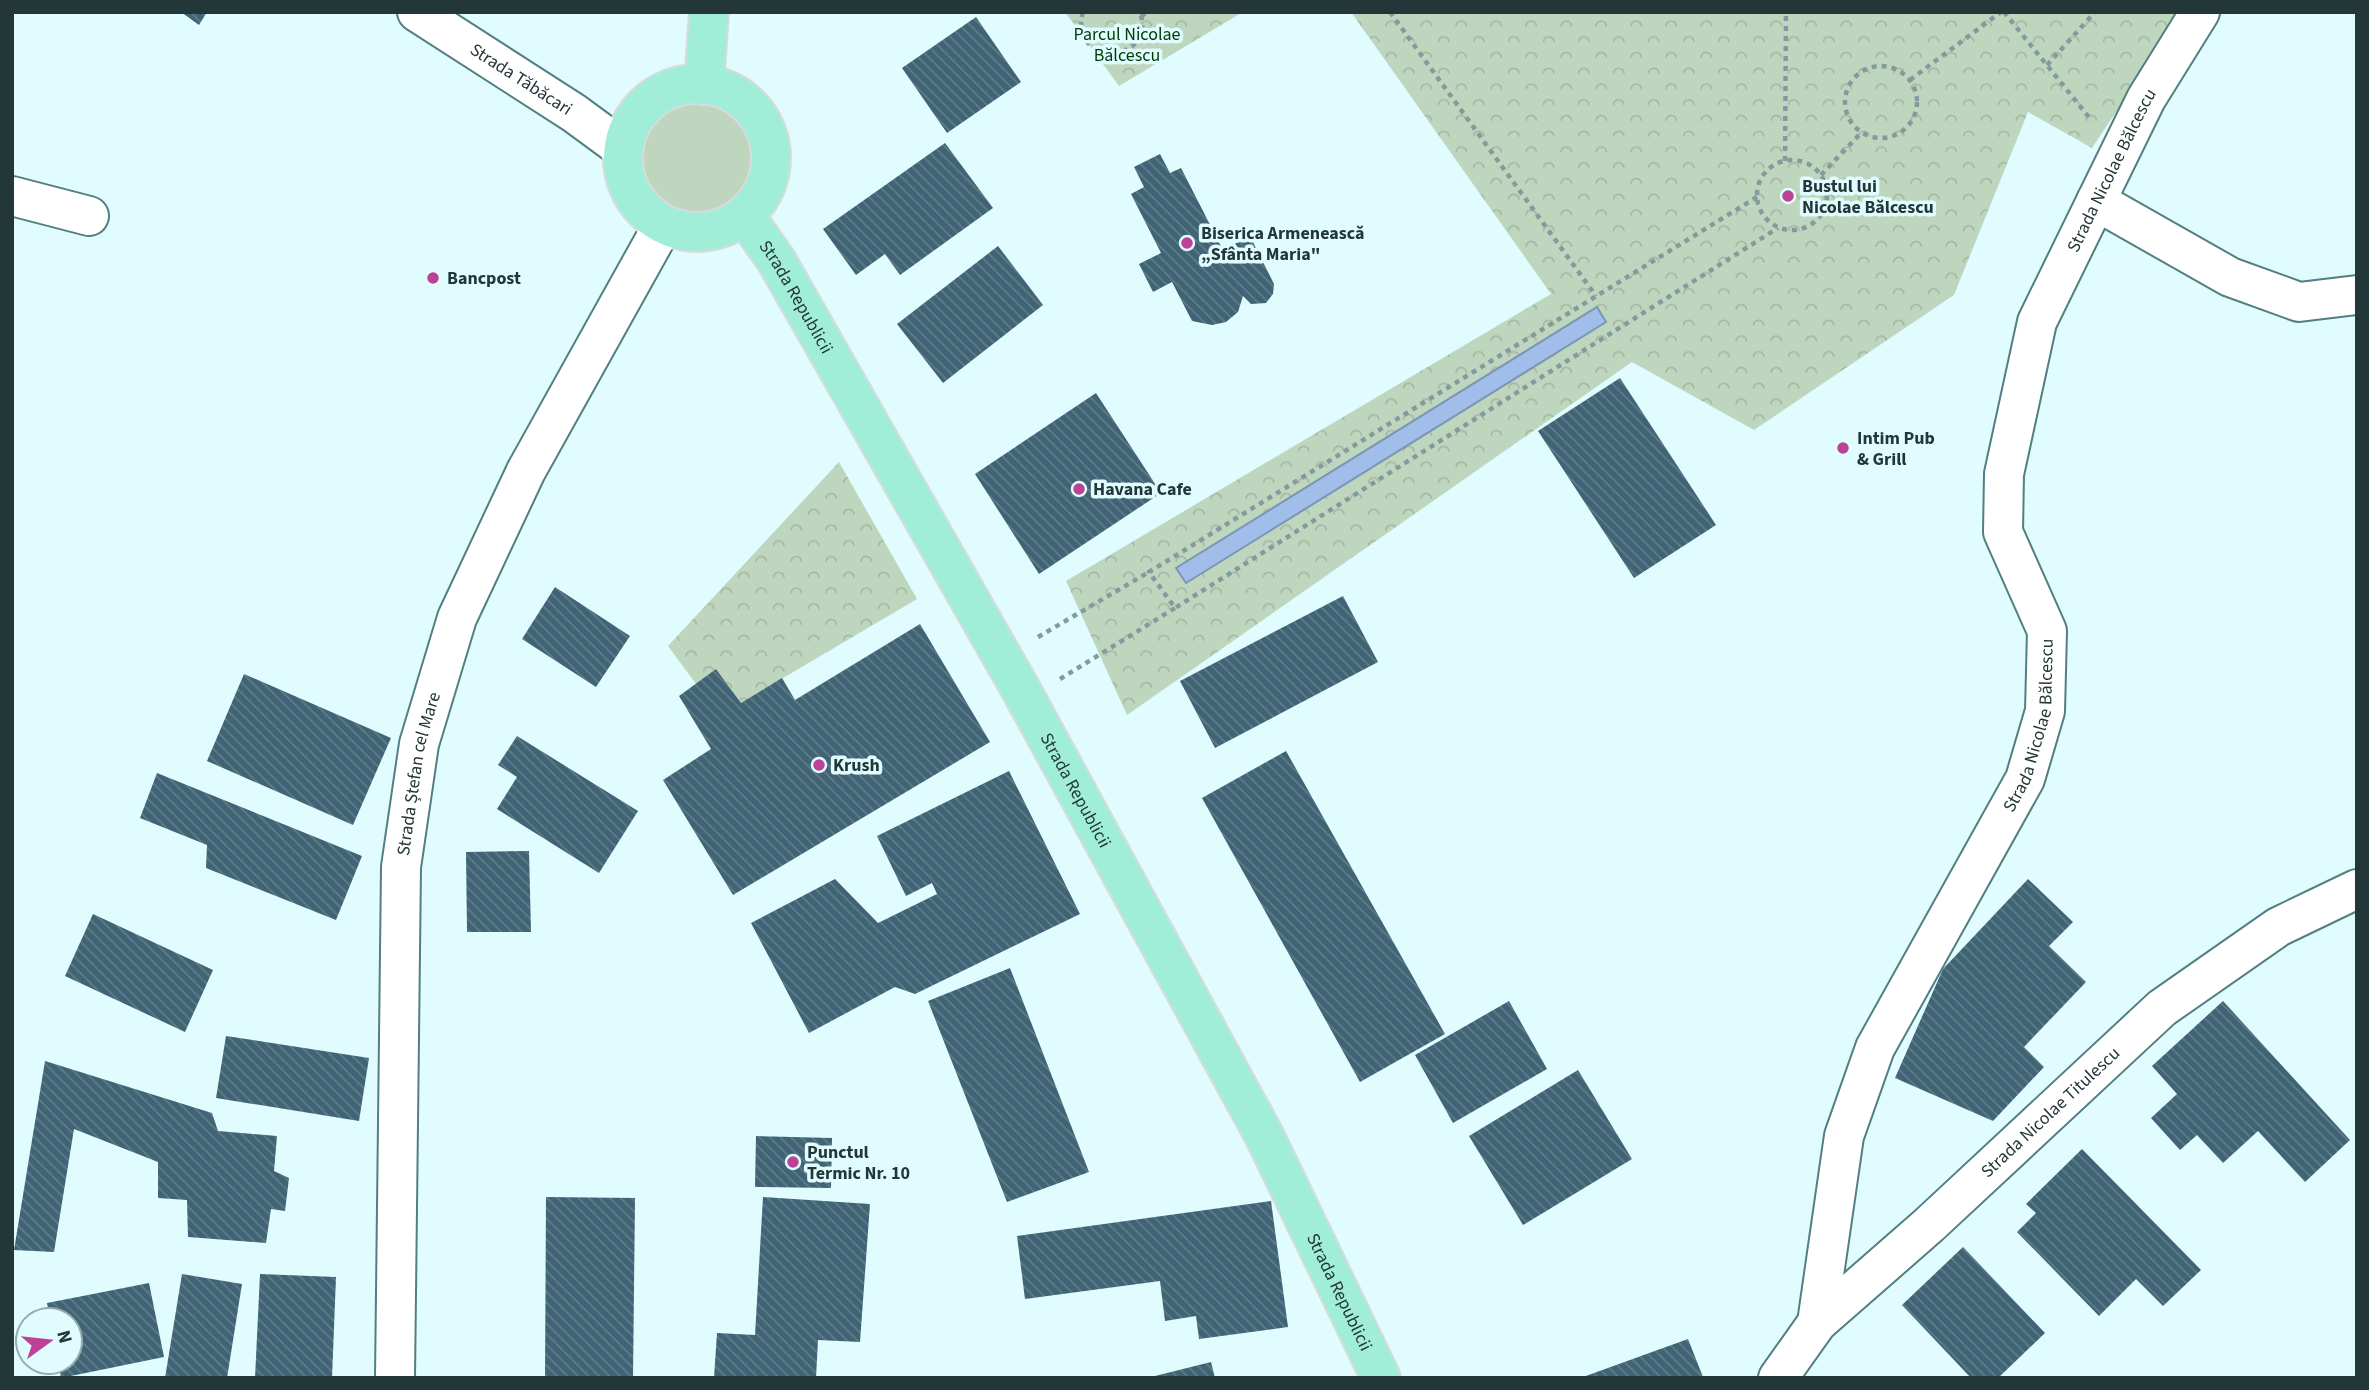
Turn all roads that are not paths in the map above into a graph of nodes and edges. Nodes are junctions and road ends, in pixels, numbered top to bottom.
1 (417, 12) edge
2 (709, 12) edge
3 (2200, 12) edge
4 (704, 85) junction
5 (623, 149) junction
6 (12, 196) edge
7 (2096, 201) junction
8 (89, 216) dead end
9 (745, 216) junction
10 (663, 225) junction
11 (2357, 295) edge
12 (2357, 889) edge
13 (1817, 1323) junction
14 (395, 1378) edge
15 (1381, 1378) edge
16 (1778, 1378) edge

1 - 5 street, Strada Tăbăcari
2 - 4 main road
3 - 7 street, Strada Nicolae Bălcescu
4 - 5 main road
4 - 9 main road
5 - 10 main road
6 - 8 street
7 - 11 street
7 - 13 street, Strada Nicolae Bălcescu
9 - 10 main road
9 - 15 main road, Strada Republicii
10 - 14 street, Strada Ștefan cel Mare
12 - 13 street, Strada Nicolae Titulescu
13 - 16 street, Strada Nicolae Titulescu

